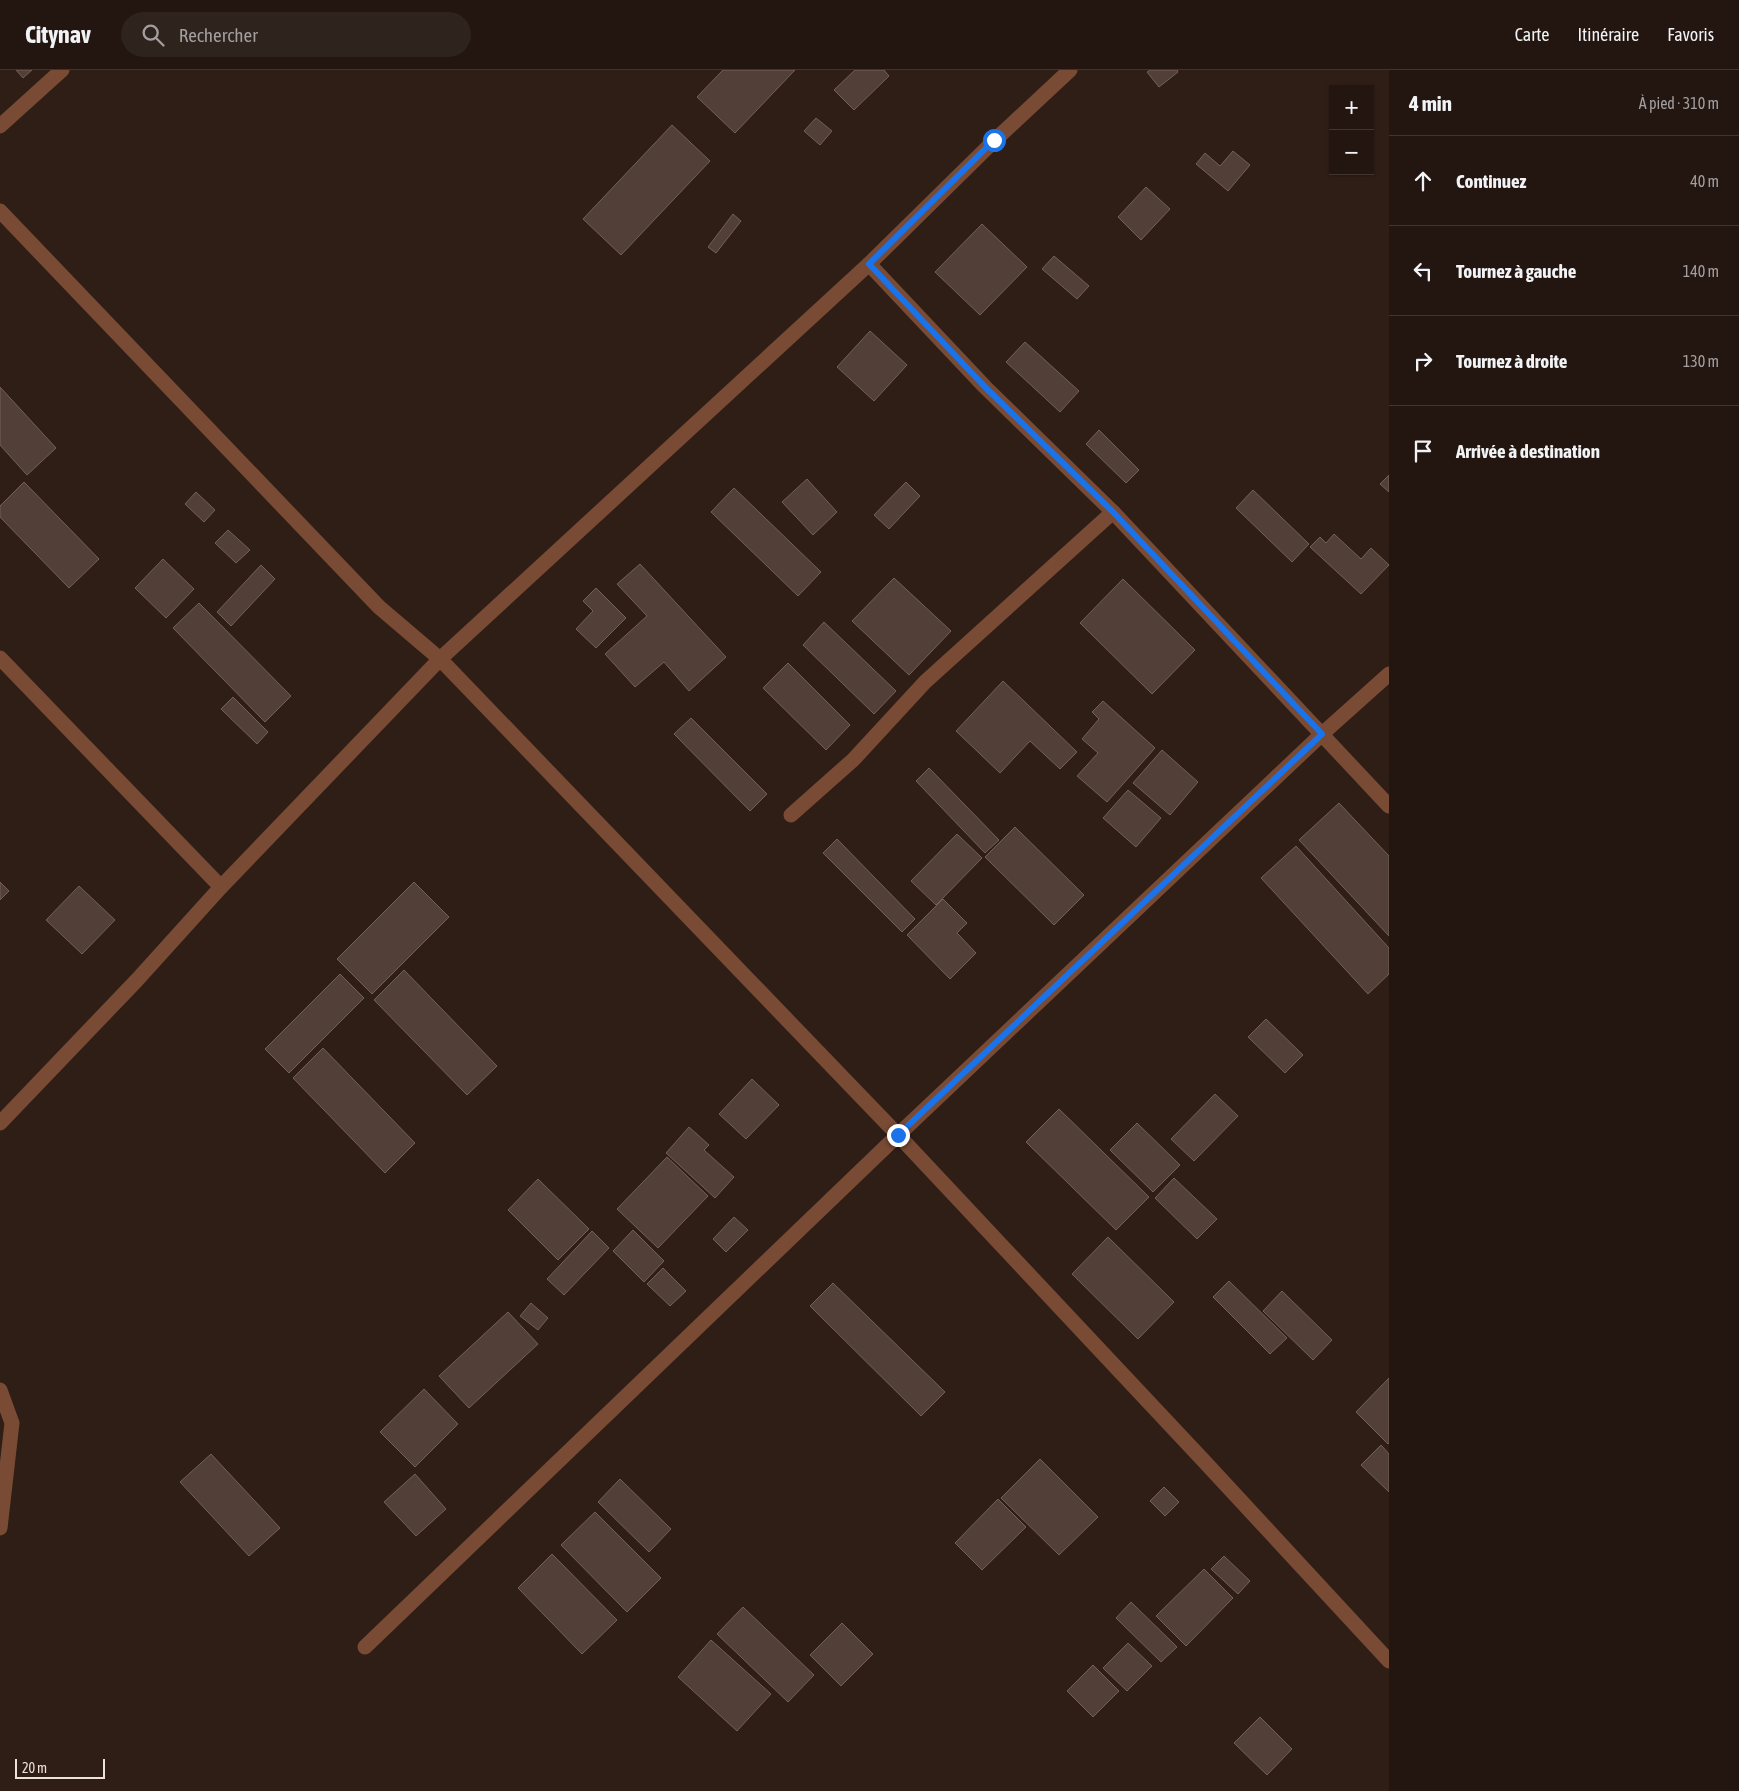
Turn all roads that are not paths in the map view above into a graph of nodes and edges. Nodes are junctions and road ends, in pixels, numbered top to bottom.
1 (62, 70) edge
2 (1070, 70) edge
3 (0, 126) edge
4 (0, 211) edge
5 (869, 264) junction
6 (1113, 512) junction
7 (0, 658) edge
8 (440, 659) junction
9 (1389, 674) edge
10 (1322, 734) junction
11 (1389, 806) edge
12 (791, 815) dead end
13 (221, 887) junction
14 (0, 1123) edge
15 (898, 1135) junction
16 (0, 1390) edge
17 (0, 1528) edge
18 (364, 1647) dead end
19 (1389, 1661) edge

1 - 3 street
2 - 5 street
4 - 8 street
5 - 6 street
5 - 8 street
6 - 10 street
6 - 12 street
7 - 13 street
8 - 13 street
8 - 15 street
9 - 10 street
10 - 11 street
10 - 15 street
13 - 14 street
15 - 18 street
15 - 19 street
16 - 17 street

